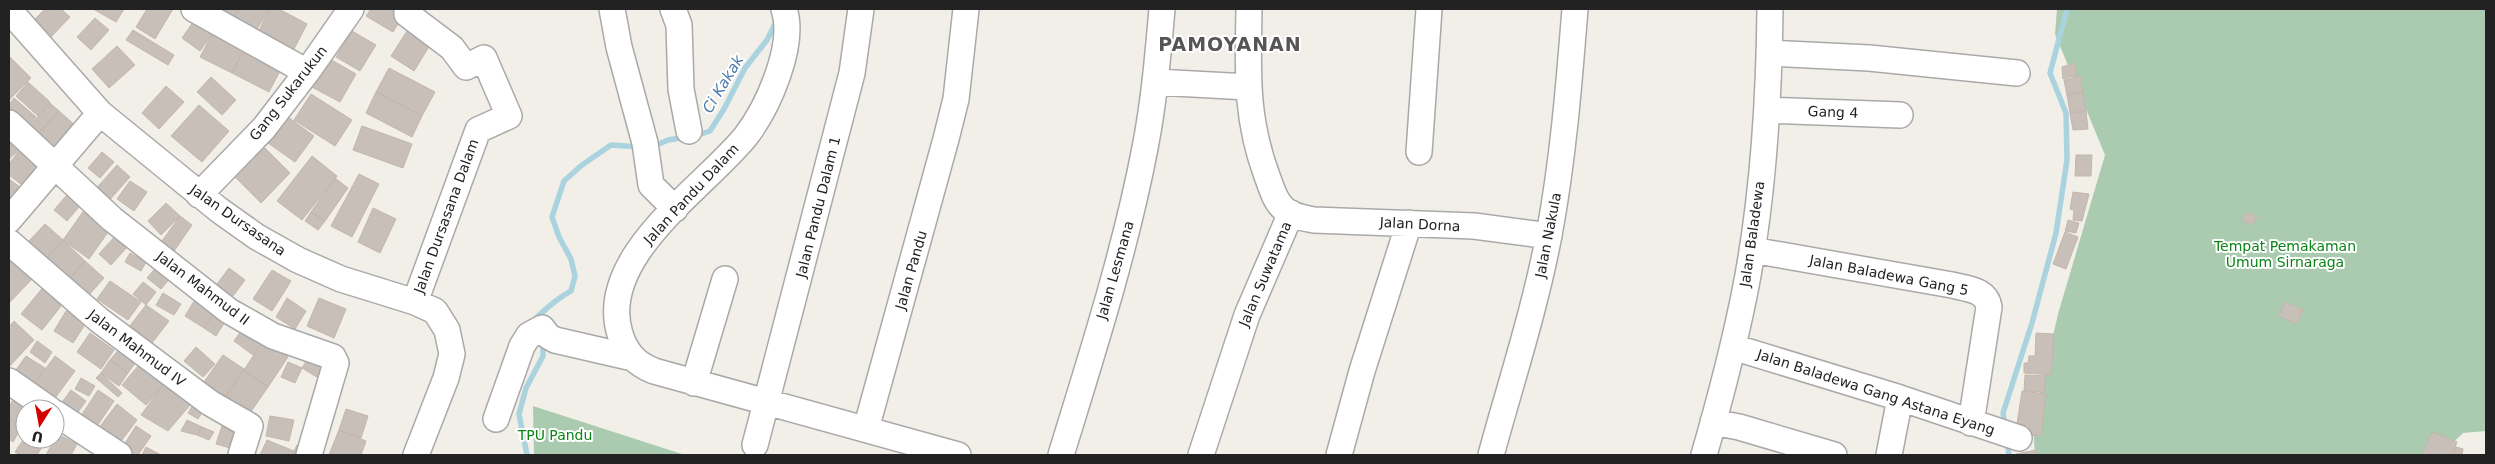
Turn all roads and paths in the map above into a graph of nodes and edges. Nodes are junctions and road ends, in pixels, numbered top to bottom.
1 (194, 9) edge
2 (350, 9) edge
3 (407, 9) edge
4 (612, 9) edge
5 (673, 9) edge
6 (784, 9) edge
7 (861, 9) edge
8 (966, 9) edge
9 (1162, 9) edge
10 (1249, 9) edge
11 (1429, 9) edge
12 (1575, 9) edge
13 (1770, 9) edge
14 (9, 10) edge
15 (1769, 53) junction
16 (307, 72) junction
17 (2017, 73) dead end
18 (1156, 82) junction
19 (1248, 87) junction
20 (1767, 110) junction
21 (100, 113) junction
22 (1900, 115) dead end
23 (9, 123) edge
24 (689, 131) dead end
25 (1419, 152) dead end
26 (55, 168) junction
27 (199, 195) junction
28 (675, 209) junction
29 (1291, 213) junction
30 (9, 220) edge
31 (1409, 222) junction
32 (1549, 236) junction
33 (9, 242) edge
34 (1752, 250) junction
35 (725, 279) dead end
36 (415, 302) junction
37 (1732, 347) junction
38 (633, 358) junction
39 (9, 381) edge
40 (694, 383) junction
41 (1900, 398) junction
42 (35, 399) edge
43 (767, 404) junction
44 (496, 419) dead end
45 (65, 420) edge
46 (1713, 422) junction
47 (1970, 423) junction
48 (866, 429) junction
49 (2010, 435) dead end
50 (755, 445) dead end
51 (1801, 450) edge
52 (119, 455) edge
53 (242, 455) edge
54 (309, 455) edge
55 (416, 455) edge
56 (958, 455) edge
57 (1061, 455) edge
58 (1202, 455) edge
59 (1339, 455) edge
60 (1491, 455) edge
61 (1704, 455) edge
62 (1834, 455) edge
63 (1889, 455) edge

1 - 16 street
2 - 16 street, Gang Sukarukun
3 - 36 street, Jalan Dursasana Dalam
4 - 28 street
5 - 24 street
6 - 28 street, Jalan Pandu Dalam
7 - 43 street, Jalan Pandu Dalam 1
8 - 48 street, Jalan Pandu
9 - 18 street, Jalan Lesmana
10 - 19 street, Jalan Suwatama
11 - 25 street
12 - 32 street, Jalan Nakula
13 - 15 street, Jalan Baladewa
14 - 21 street, Jalan Dursasana
15 - 17 street
15 - 20 street, Jalan Baladewa
16 - 27 street, Gang Sukarukun
18 - 19 street
18 - 57 street, Jalan Lesmana
19 - 29 street, Jalan Suwatama
20 - 22 street, Gang 4
20 - 34 street, Jalan Baladewa
21 - 26 street
21 - 27 street, Jalan Dursasana
23 - 26 street, Jalan Mahmud II
26 - 30 street
26 - 54 street, Jalan Mahmud II
27 - 36 street, Jalan Dursasana
28 - 38 street, Jalan Pandu Dalam
29 - 31 street, Jalan Dorna
29 - 58 street, Jalan Suwatama
31 - 32 street, Jalan Dorna
31 - 59 street
32 - 60 street, Jalan Nakula
33 - 53 street, Jalan Mahmud IV
34 - 37 street, Jalan Baladewa
34 - 47 street, Jalan Baladewa Gang 5
35 - 40 street
36 - 55 street, Jalan Dursasana
37 - 41 street, Jalan Baladewa Gang Astana Eyang
37 - 46 street, Jalan Baladewa
38 - 40 street
38 - 44 street
39 - 42 street
40 - 43 street
41 - 47 street, Jalan Baladewa Gang Astana Eyang
41 - 63 street
43 - 48 street
43 - 50 street, Jalan Pandu Dalam 1
45 - 52 street
46 - 51 street
46 - 61 street, Jalan Baladewa
47 - 49 street, Jalan Baladewa Gang Astana Eyang
48 - 56 street
51 - 62 street

